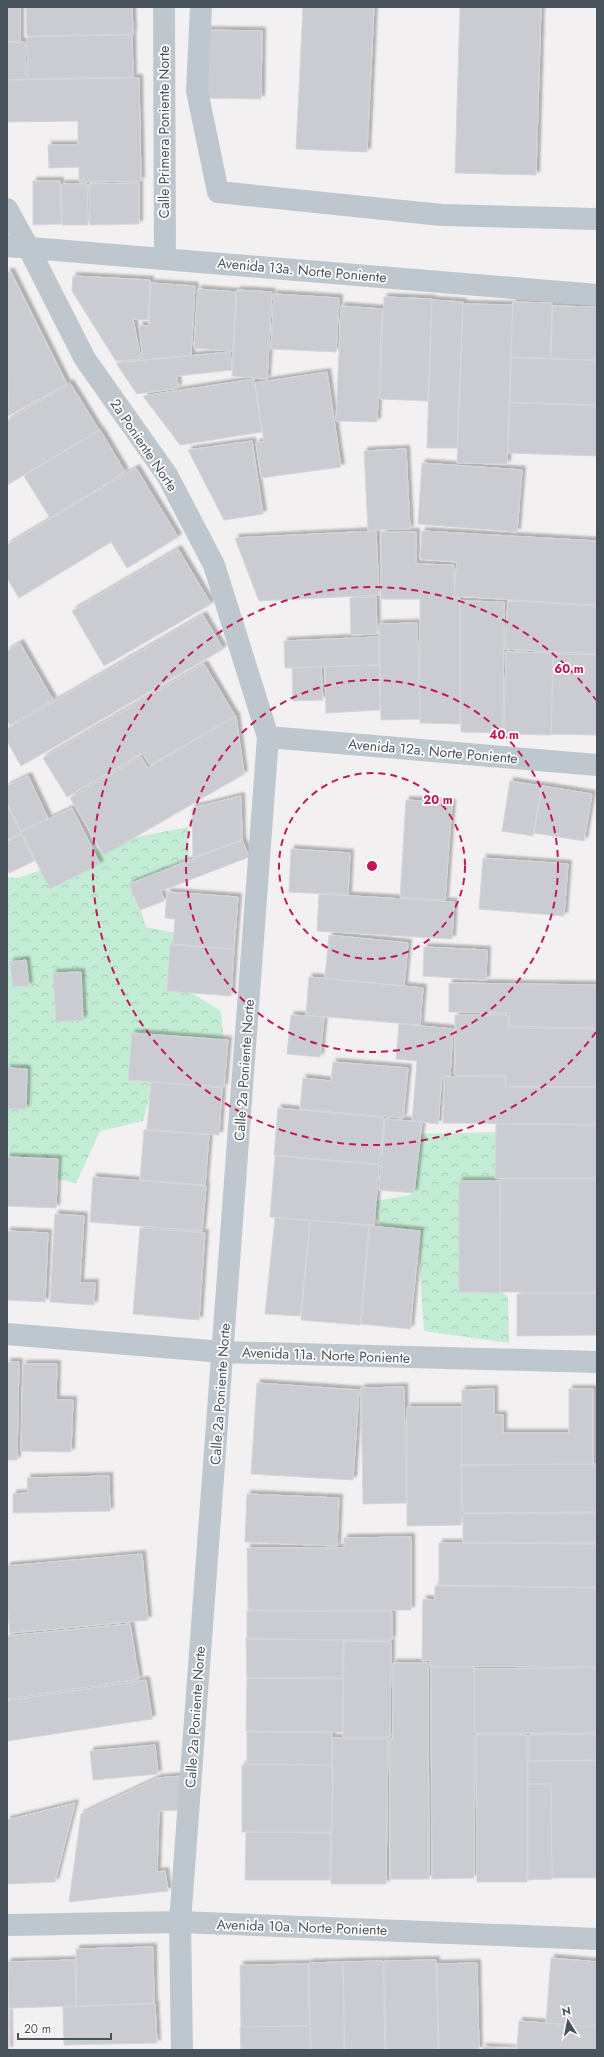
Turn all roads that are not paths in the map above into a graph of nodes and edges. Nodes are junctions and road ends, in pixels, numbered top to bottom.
1 (164, 7) edge
2 (201, 7) edge
3 (7, 210) edge
4 (597, 219) edge
5 (18, 246) edge
6 (165, 258) junction
7 (597, 295) edge
8 (268, 738) junction
9 (597, 765) edge
10 (7, 1334) edge
11 (223, 1352) junction
12 (597, 1362) edge
13 (180, 1922) junction
14 (7, 1925) edge
15 (597, 1939) edge
16 (182, 2050) edge

1 - 6 street, Calle Primera Poniente Norte
2 - 4 street
3 - 5 street, 2a Poniente Norte
5 - 6 street, Avenida 13a. Norte Poniente
5 - 8 street, 2a Poniente Norte
6 - 7 street, Avenida 13a. Norte Poniente
8 - 9 street, Avenida 12a. Norte Poniente
8 - 11 street, Calle 2a Poniente Norte
10 - 11 street, Avenida 11a. Norte Poniente
11 - 12 street, Avenida 11a. Norte Poniente
11 - 13 street, Calle 2a Poniente Norte
13 - 14 street, Avenida 10a. Norte Poniente
13 - 15 street, Avenida 10a. Norte Poniente
13 - 16 street, Calle 2a Poniente Norte

